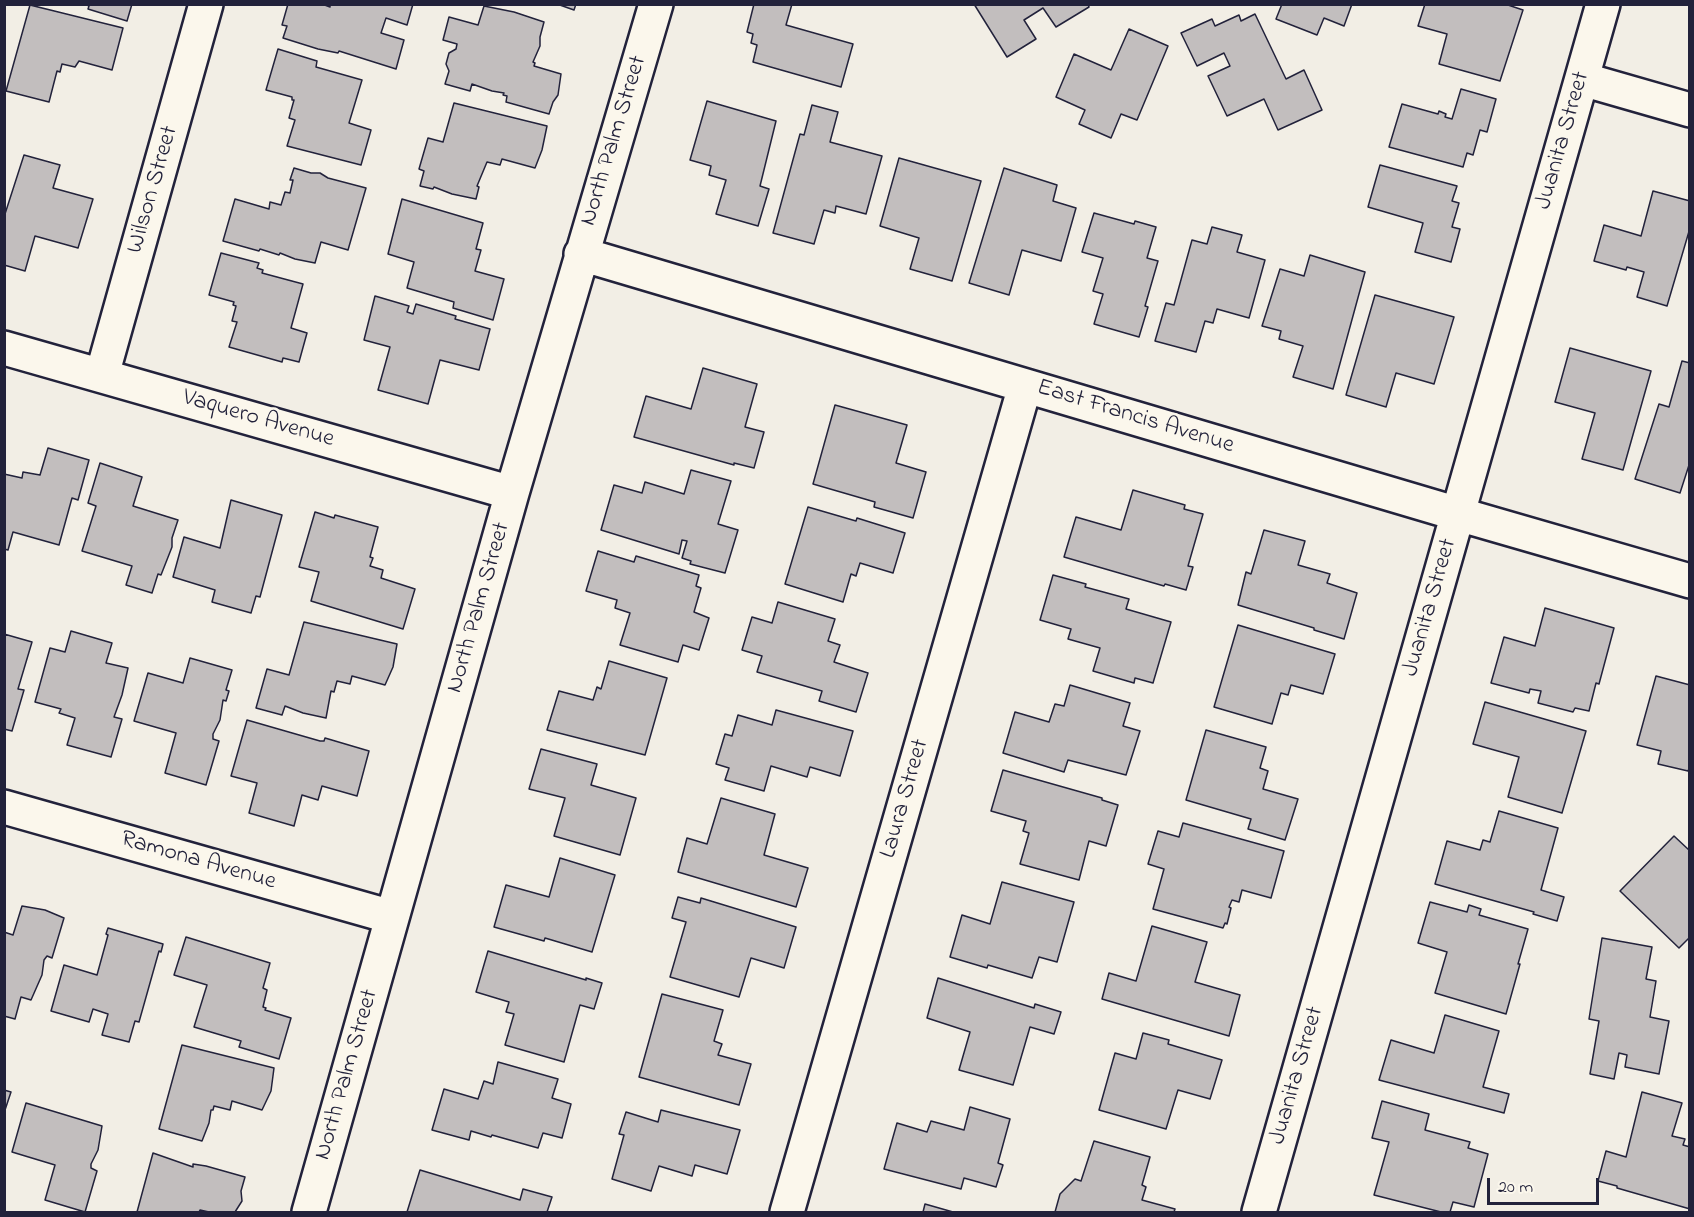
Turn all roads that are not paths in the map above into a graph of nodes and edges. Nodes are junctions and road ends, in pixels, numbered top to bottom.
1 (206, 4) edge
2 (656, 4) edge
3 (1604, 4) edge
4 (1582, 79) junction
5 (1689, 110) edge
6 (581, 254) junction
7 (4, 348) edge
8 (102, 375) junction
9 (1025, 386) junction
10 (512, 493) junction
11 (1458, 514) junction
12 (1689, 581) edge
13 (4, 807) edge
14 (392, 918) junction
15 (309, 1212) edge
16 (787, 1212) edge
17 (1258, 1212) edge

1 - 8 street, Wilson Street
2 - 6 street, North Palm Street
3 - 4 street, Juanita Street
4 - 5 street
4 - 11 street, Juanita Street
6 - 9 street, East Francis Avenue
6 - 10 street, North Palm Street
7 - 8 street, Vaquero Avenue
8 - 10 street, Vaquero Avenue
9 - 11 street, East Francis Avenue
9 - 16 street, Laura Street
10 - 14 street, North Palm Street
11 - 12 street, East Francis Avenue
11 - 17 street, Juanita Street
13 - 14 street, Ramona Avenue
14 - 15 street, North Palm Street

